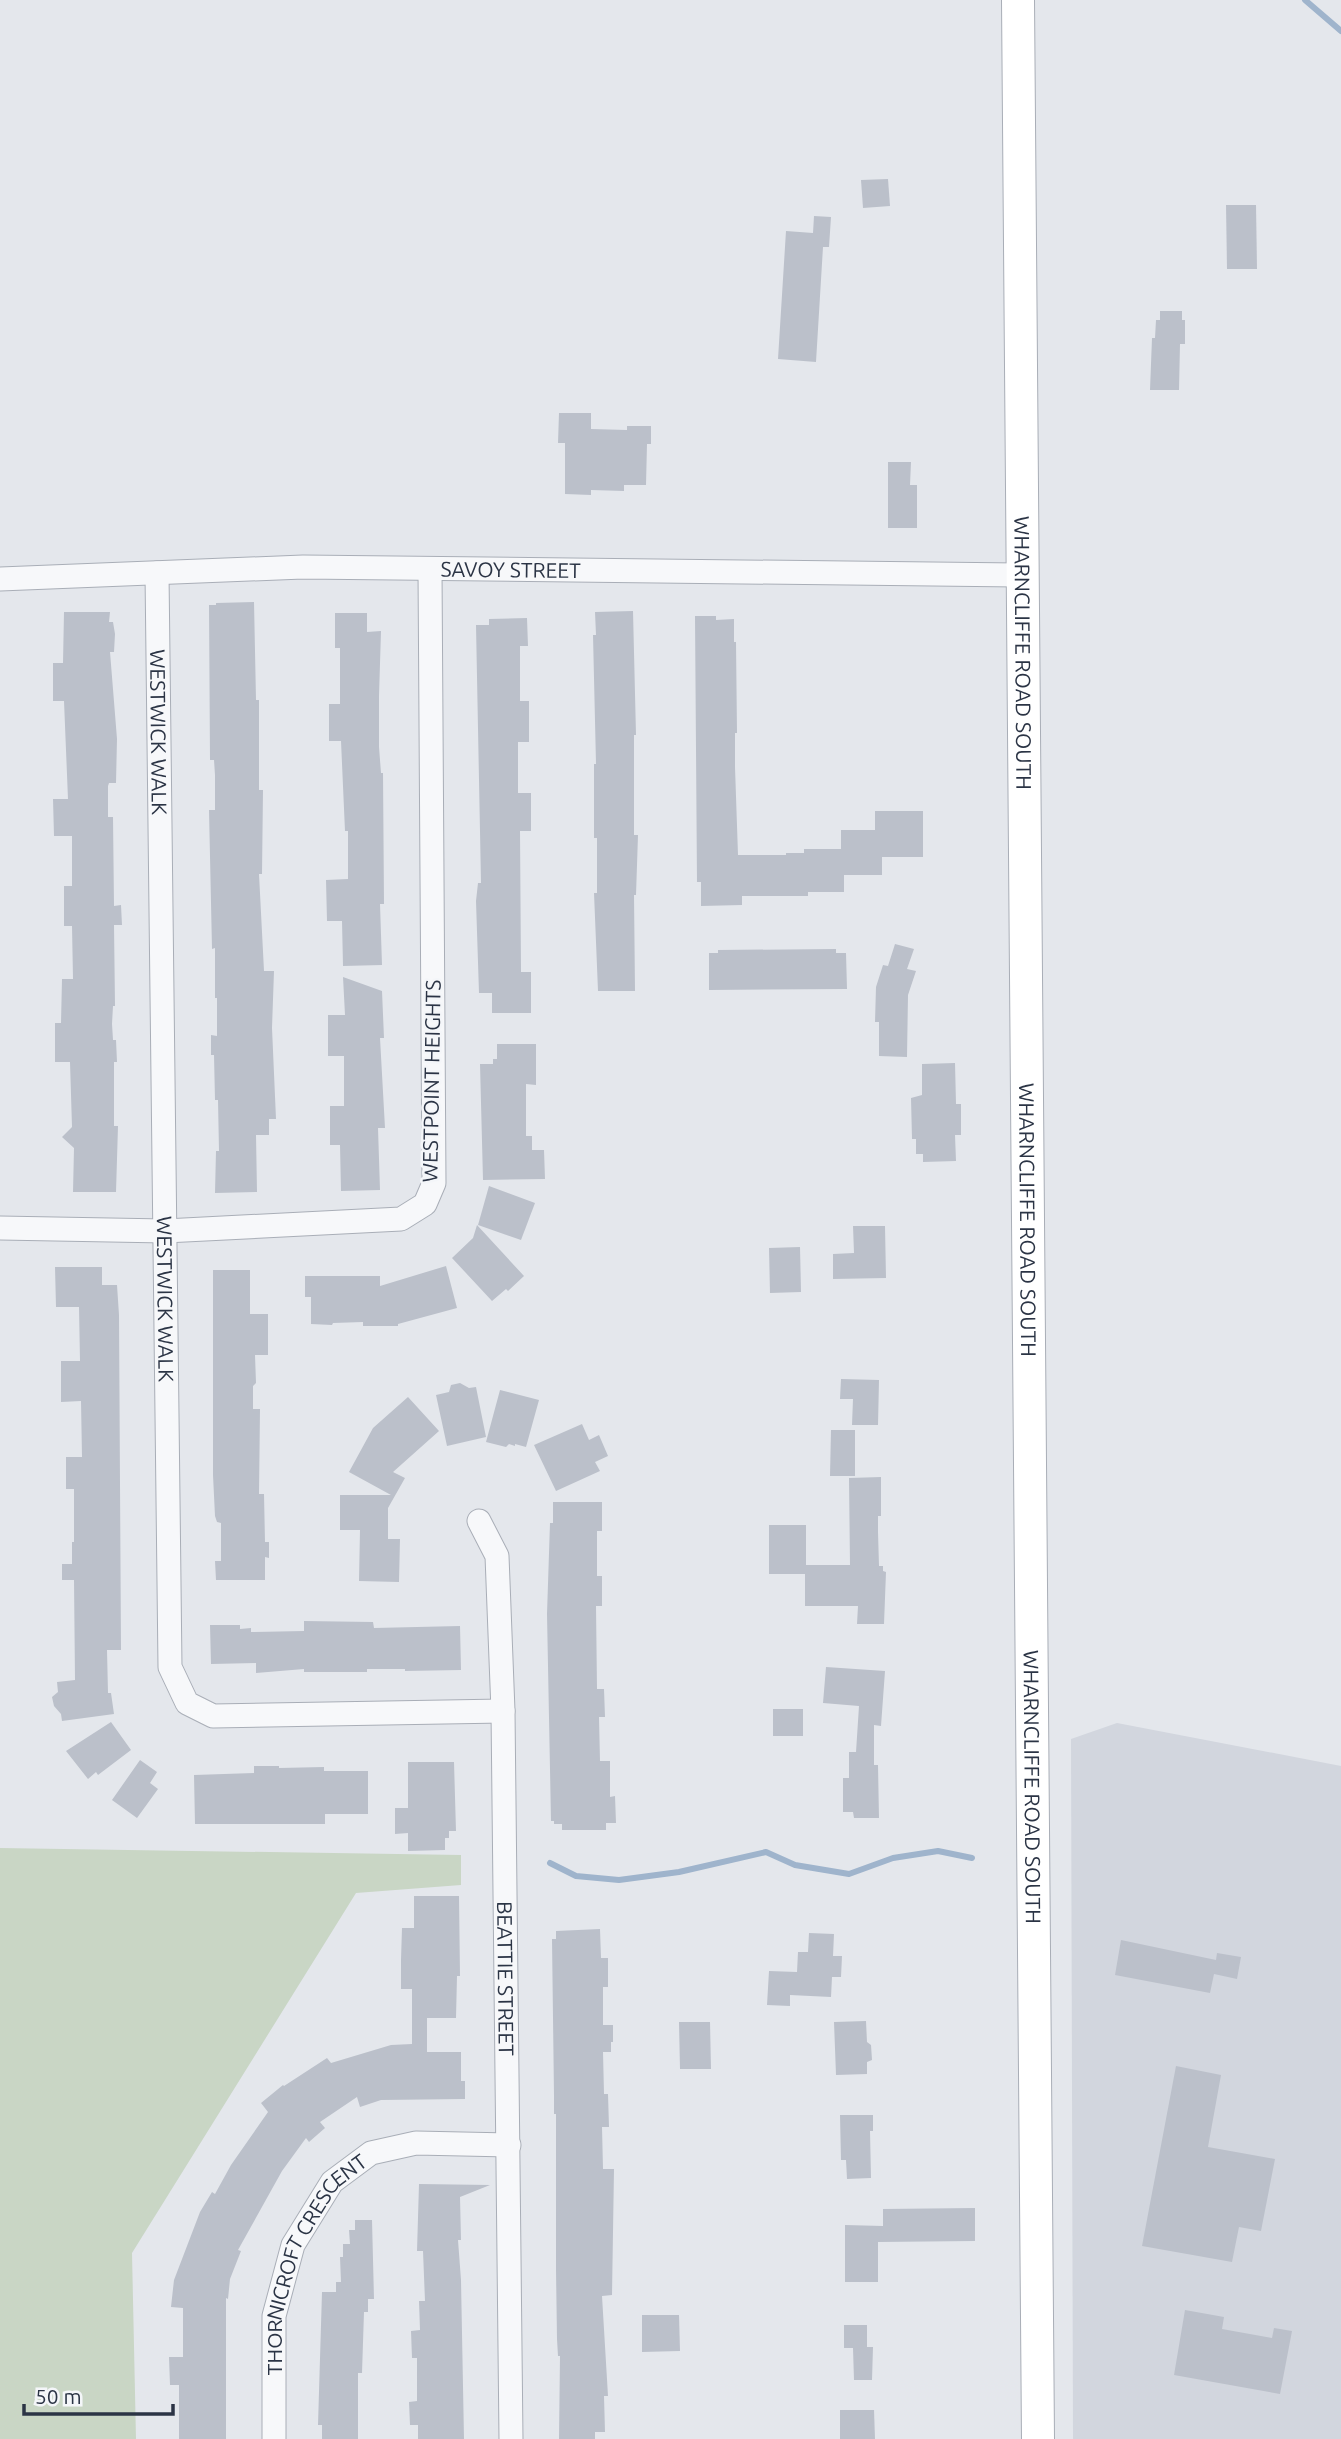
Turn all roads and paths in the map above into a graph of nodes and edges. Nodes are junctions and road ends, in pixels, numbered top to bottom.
1 (1018, 0) edge
2 (430, 570) junction
3 (157, 573) junction
4 (1021, 575) junction
5 (0, 579) edge
6 (0, 1228) edge
7 (165, 1231) junction
8 (479, 1521) dead end
9 (503, 1711) junction
10 (509, 2145) junction
11 (274, 2439) edge
12 (511, 2439) edge
13 (1038, 2439) edge

1 - 4 main road, WHARNCLIFFE ROAD SOUTH
2 - 3 street, SAVOY STREET
2 - 4 street, SAVOY STREET
2 - 7 street, WESTPOINT HEIGHTS
3 - 5 street, SAVOY STREET
3 - 7 street, WESTWICK WALK
4 - 13 main road, WHARNCLIFFE ROAD SOUTH
6 - 7 street, WESTPOINT HEIGHTS
7 - 9 street, WESTWICK WALK
8 - 9 street, BEATTIE STREET
9 - 10 street, BEATTIE STREET
10 - 11 street, THORNICROFT CRESCENT
10 - 12 street, BEATTIE STREET

